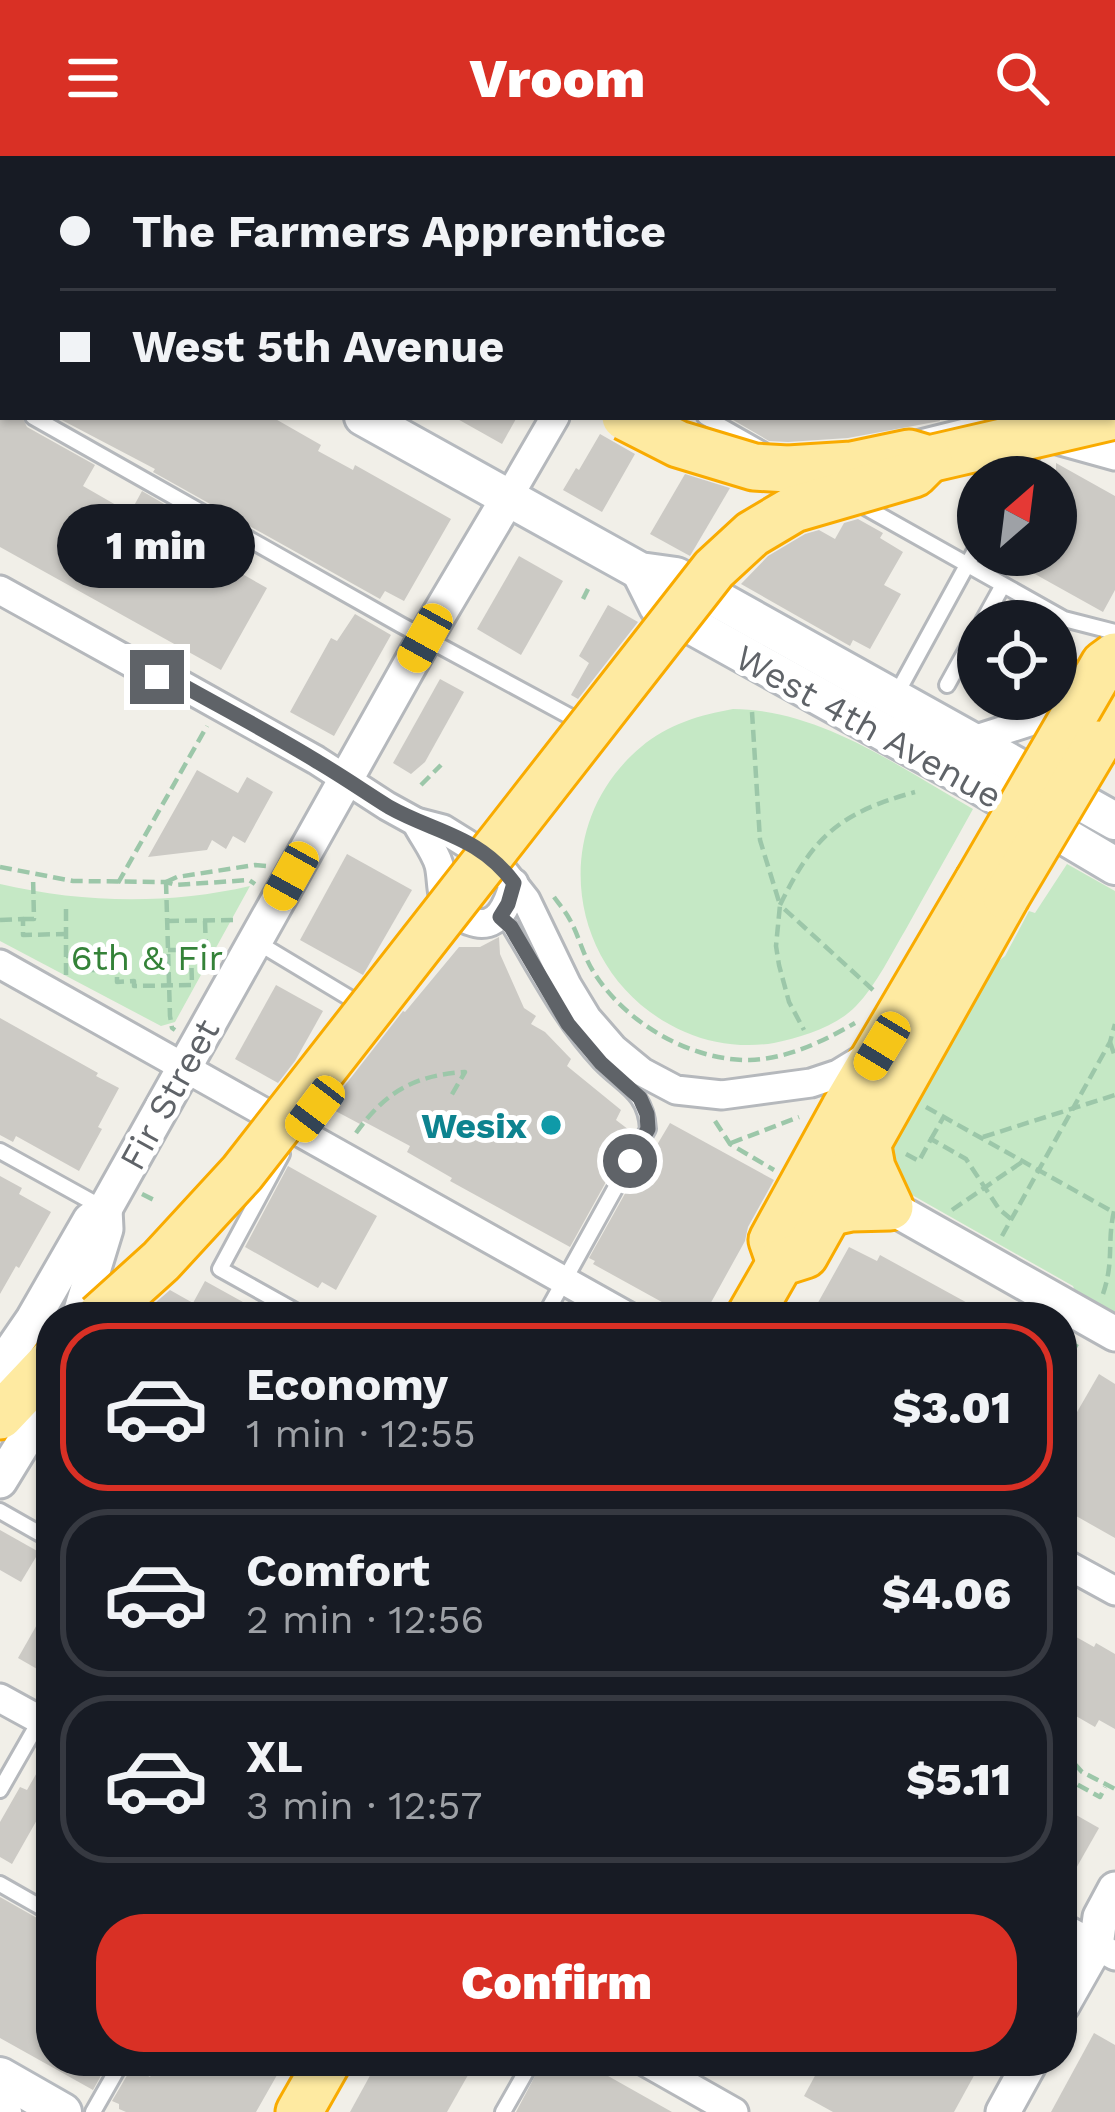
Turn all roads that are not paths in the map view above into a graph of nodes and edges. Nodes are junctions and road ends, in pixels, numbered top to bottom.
1 (37, 420) edge
2 (368, 420) edge
3 (553, 420) edge
4 (631, 420) edge
5 (710, 420) edge
6 (993, 420) edge
7 (1011, 420) edge
8 (1100, 420) edge
9 (1043, 436) junction
10 (883, 442) dead end
11 (790, 450) dead end
12 (767, 452) junction
13 (1031, 456) edge
14 (1115, 456) edge
15 (929, 459) junction
16 (508, 498) junction
17 (957, 558) edge
18 (640, 571) junction
19 (960, 576) edge
20 (989, 576) edge
21 (1003, 584) junction
22 (0, 590) edge
23 (994, 600) edge
24 (1027, 600) edge
25 (1077, 623) edge
26 (1115, 632) edge
27 (425, 638) junction
28 (1115, 656) edge
29 (957, 668) edge
30 (1115, 670) edge
31 (947, 686) dead end
32 (893, 699) junction
33 (1115, 712) edge
34 (603, 736) dead end
35 (970, 741) junction
36 (345, 780) junction
37 (1115, 820) edge
38 (416, 822) junction
39 (1115, 863) edge
40 (514, 883) junction
41 (992, 889) junction
42 (500, 917) junction
43 (246, 930) junction
44 (0, 964) edge
45 (869, 1034) junction
46 (185, 1067) junction
47 (293, 1123) junction
48 (885, 1147) junction
49 (0, 1150) edge
50 (890, 1207) junction
51 (105, 1209) junction
52 (827, 1214) junction
53 (780, 1263) junction
54 (564, 1281) junction
55 (44, 1302) edge
56 (84, 1302) edge
57 (116, 1302) edge
58 (279, 1302) edge
59 (552, 1302) edge
60 (602, 1302) edge
61 (758, 1302) edge
62 (1059, 1302) edge
63 (36, 1315) edge
64 (17, 1351) edge
65 (0, 1416) edge
66 (36, 1416) edge
67 (0, 1481) edge
68 (0, 1511) edge
69 (36, 1531) edge
70 (1077, 1570) edge
71 (1115, 1591) edge
72 (0, 1698) edge
73 (36, 1718) edge
74 (36, 1736) edge
75 (0, 1790) edge
76 (0, 1884) edge
77 (1115, 1889) edge
78 (36, 1904) edge
79 (1077, 1933) edge
80 (1109, 1945) edge
81 (1077, 1987) edge
82 (0, 2076) edge
83 (113, 2076) edge
84 (319, 2076) edge
85 (523, 2076) edge
86 (670, 2076) edge
87 (1023, 2076) edge
88 (63, 2112) edge
89 (93, 2112) edge
90 (299, 2112) edge
91 (503, 2112) edge
92 (734, 2112) edge
93 (1003, 2112) edge

1 - 27 lane
2 - 16 main road, West 4th Avenue
3 - 16 street, Fir Street
4 - 15 highway, bridge
5 - 12 lane
6 - 10 lane
7 - 9 street
8 - 15 highway, bridge
9 - 13 lane
9 - 14 street
11 - 12 lane
12 - 17 lane
15 - 57 highway, bridge
16 - 18 main road, West 4th Avenue
16 - 27 street, Fir Street
18 - 32 main road, West 4th Avenue
18 - 39 main road, West 4th Avenue
19 - 32 lane
20 - 21 lane
21 - 23 lane
21 - 24 lane
22 - 36 street
25 - 26 lane
27 - 34 lane
27 - 36 street, Fir Street
28 - 41 highway, bridge
29 - 31 lane
30 - 35 street
32 - 35 main road, West 4th Avenue
33 - 41 highway, bridge
35 - 37 main road, West 4th Avenue
36 - 38 street
36 - 43 street, Fir Street
38 - 40 street
38 - 42 street
40 - 42 street
40 - 45 street
41 - 45 highway
41 - 48 highway
42 - 54 lane
43 - 46 street, Fir Street
43 - 47 lane
44 - 46 street
45 - 53 highway
46 - 47 street
46 - 51 street, Fir Street
47 - 54 street
47 - 58 lane
48 - 50 highway
48 - 52 highway
49 - 51 lane
50 - 52 highway
50 - 62 street
51 - 55 street, Fir Street
51 - 56 street, Fir Street
52 - 53 highway
53 - 61 highway
54 - 59 lane
54 - 60 street
63 - 64 street, Fir Street
64 - 65 highway
66 - 67 street
68 - 69 lane
70 - 71 street
72 - 73 street
74 - 75 lane
76 - 78 lane
77 - 80 street
79 - 80 street
80 - 81 street
82 - 88 main road
83 - 89 lane
84 - 90 highway
85 - 91 lane
86 - 92 street
87 - 93 street

